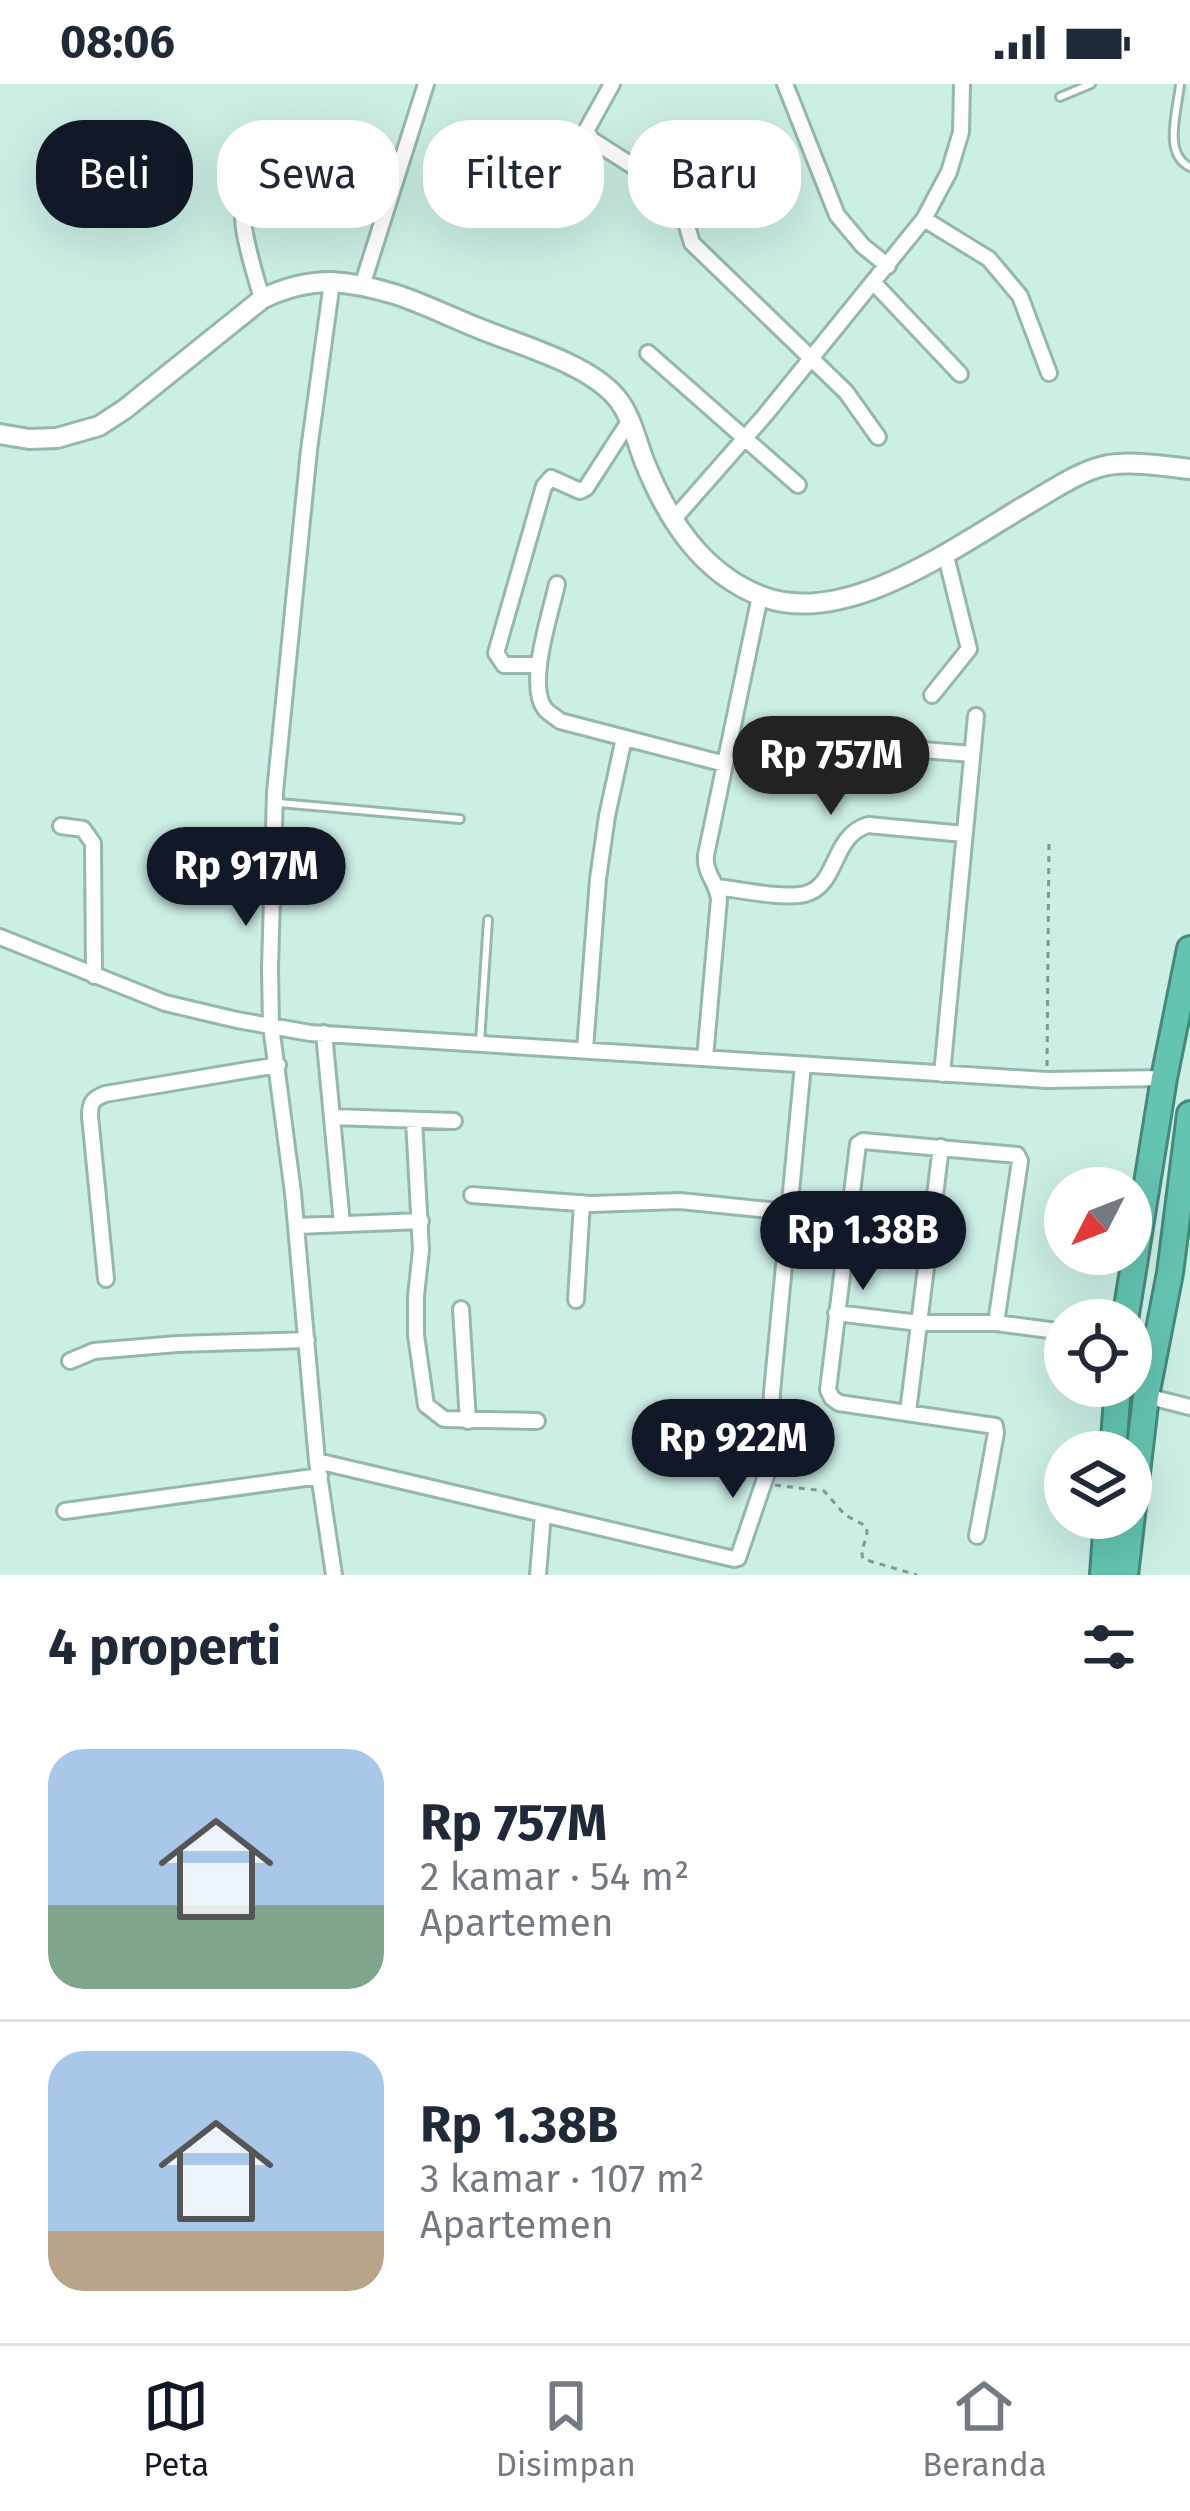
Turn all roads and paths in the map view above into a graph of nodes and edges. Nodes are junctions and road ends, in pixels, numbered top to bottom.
1 (426, 84) edge
2 (612, 84) edge
3 (785, 84) edge
4 (962, 84) edge
5 (1091, 84) edge
6 (1180, 84) edge
7 (1060, 97) dead end
8 (1190, 167) edge
9 (399, 169) edge
10 (924, 219) junction
11 (245, 228) edge
12 (380, 228) edge
13 (888, 266) junction
14 (332, 282) junction
15 (874, 284) junction
16 (362, 286) junction
17 (262, 299) junction
18 (648, 353) dead end
19 (812, 359) junction
20 (1049, 373) dead end
21 (960, 374) dead end
22 (630, 420) junction
23 (0, 434) edge
24 (878, 437) dead end
25 (744, 439) junction
26 (1190, 469) edge
27 (798, 485) dead end
28 (673, 520) junction
29 (945, 553) junction
30 (557, 584) dead end
31 (760, 596) junction
32 (539, 665) junction
33 (932, 694) dead end
34 (976, 716) dead end
35 (623, 738) junction
36 (849, 745) dead end
37 (972, 754) junction
38 (725, 764) junction
39 (275, 802) junction
40 (460, 819) dead end
41 (61, 826) dead end
42 (964, 834) junction
43 (1049, 842) dead end
44 (718, 887) junction
45 (488, 920) dead end
46 (0, 937) edge
47 (1190, 949) edge
48 (94, 976) junction
49 (1184, 1017) edge
50 (272, 1026) junction
51 (324, 1034) junction
52 (480, 1042) junction
53 (585, 1048) junction
54 (705, 1058) junction
55 (278, 1065) junction
56 (803, 1065) junction
57 (942, 1074) junction
58 (1164, 1078) junction
59 (1047, 1080) junction
60 (1190, 1114) edge
61 (332, 1117) junction
62 (414, 1120) junction
63 (454, 1121) dead end
64 (940, 1147) junction
65 (472, 1195) dead end
66 (582, 1203) junction
67 (789, 1212) junction
68 (421, 1221) junction
69 (342, 1224) junction
70 (296, 1226) junction
71 (1180, 1275) edge
72 (106, 1279) dead end
73 (1128, 1299) edge
74 (576, 1300) dead end
75 (461, 1309) dead end
76 (836, 1312) junction
77 (919, 1323) junction
78 (996, 1323) junction
79 (1044, 1329) edge
80 (307, 1340) junction
81 (70, 1361) dead end
82 (1152, 1375) edge
83 (1152, 1398) edge
84 (1145, 1407) edge
85 (1190, 1407) edge
86 (908, 1412) junction
87 (468, 1420) junction
88 (537, 1421) dead end
89 (318, 1468) junction
90 (766, 1484) junction
91 (65, 1511) dead end
92 (543, 1514) junction
93 (977, 1536) dead end
94 (1106, 1539) edge
95 (713, 1554) junction
96 (334, 1575) edge
97 (538, 1575) edge
98 (713, 1575) edge
99 (917, 1575) edge
100 (1103, 1575) edge
101 (1125, 1575) edge

1 - 9 street
2 - 19 street
3 - 13 street
4 - 10 street
5 - 7 lane
6 - 8 lane
10 - 13 street
10 - 20 street
11 - 17 street
12 - 16 street
13 - 15 street
14 - 16 street
14 - 17 street
14 - 39 street
15 - 19 street
15 - 21 street
16 - 22 street
17 - 23 street
18 - 25 street
19 - 24 street
19 - 25 street
22 - 28 street
22 - 32 street
25 - 27 street
25 - 28 street
26 - 29 street
28 - 31 street
29 - 31 street
29 - 33 street
30 - 32 street
31 - 38 street
32 - 35 street
34 - 37 street
35 - 38 street
35 - 53 street
36 - 37 street
37 - 42 street
38 - 44 street
39 - 40 lane
39 - 50 street
41 - 48 street
42 - 44 street
42 - 57 street
43 - 59 path
44 - 54 street
45 - 52 lane
46 - 48 street
47 - 49 highway
48 - 50 street
49 - 58 highway
50 - 51 street
50 - 55 street
51 - 52 street
51 - 61 street
52 - 53 street
53 - 54 street
54 - 56 street
55 - 70 street
55 - 72 street
56 - 57 street
56 - 67 street
57 - 59 street
58 - 59 street
58 - 73 highway
60 - 71 highway
61 - 62 street
61 - 69 street
62 - 63 street
62 - 68 street
64 - 76 street
64 - 77 street
64 - 78 street
65 - 66 street
66 - 67 street
66 - 74 street
67 - 90 street
68 - 69 street
68 - 87 street
69 - 70 street
70 - 80 street
71 - 82 highway
75 - 87 street
76 - 77 street
76 - 86 street
77 - 78 street
77 - 86 street
78 - 79 street
80 - 81 street
80 - 89 street
83 - 85 street
84 - 101 highway
86 - 93 street
87 - 88 street
89 - 91 street
89 - 92 street
89 - 96 street
90 - 95 street
90 - 99 path
92 - 95 street
92 - 97 street
94 - 100 highway
95 - 98 street

